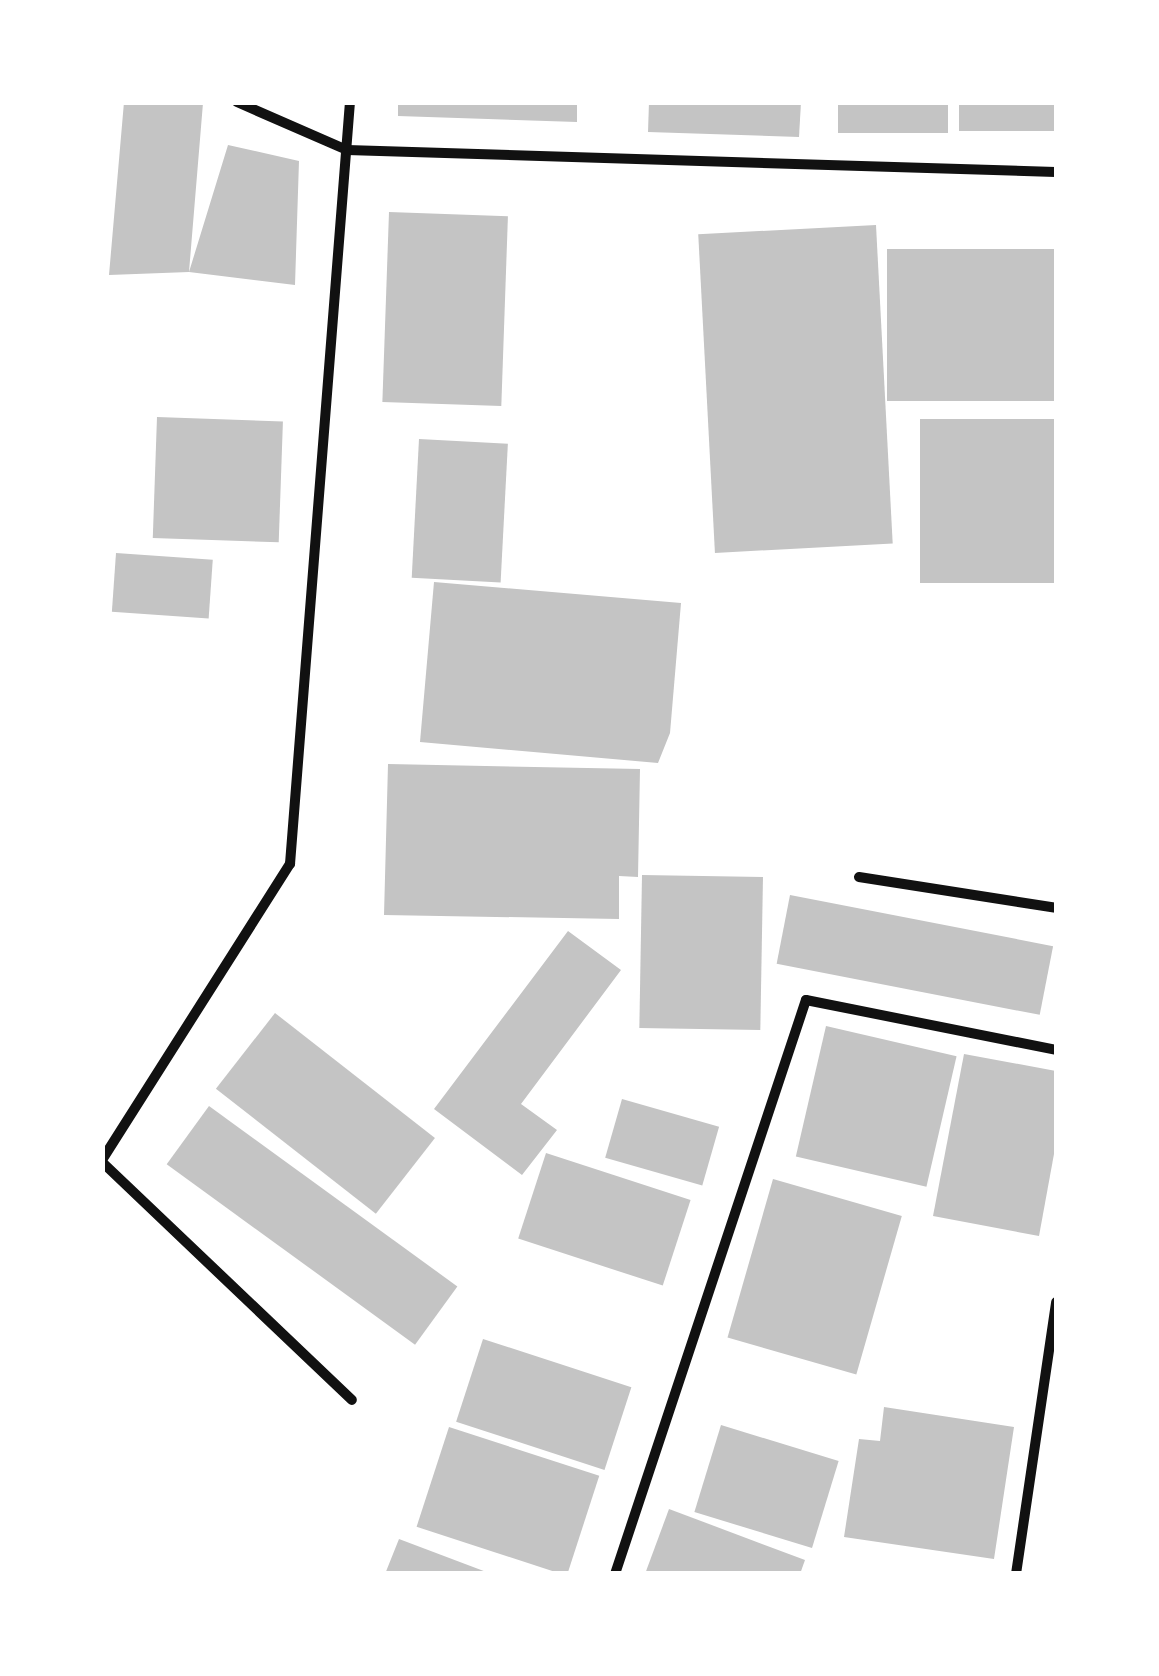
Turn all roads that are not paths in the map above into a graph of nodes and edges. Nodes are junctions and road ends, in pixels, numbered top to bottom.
1 (237, 102) edge
2 (350, 102) edge
3 (348, 150) junction
4 (1056, 172) edge
5 (860, 878) dead end
6 (1056, 908) edge
7 (1056, 1050) edge
8 (102, 1161) edge
9 (1056, 1302) edge
10 (352, 1400) dead end
11 (615, 1574) edge
12 (1016, 1574) edge

1 - 3 street
2 - 3 street
3 - 4 street
3 - 8 street
5 - 6 street
7 - 11 street
8 - 10 street
9 - 12 street

